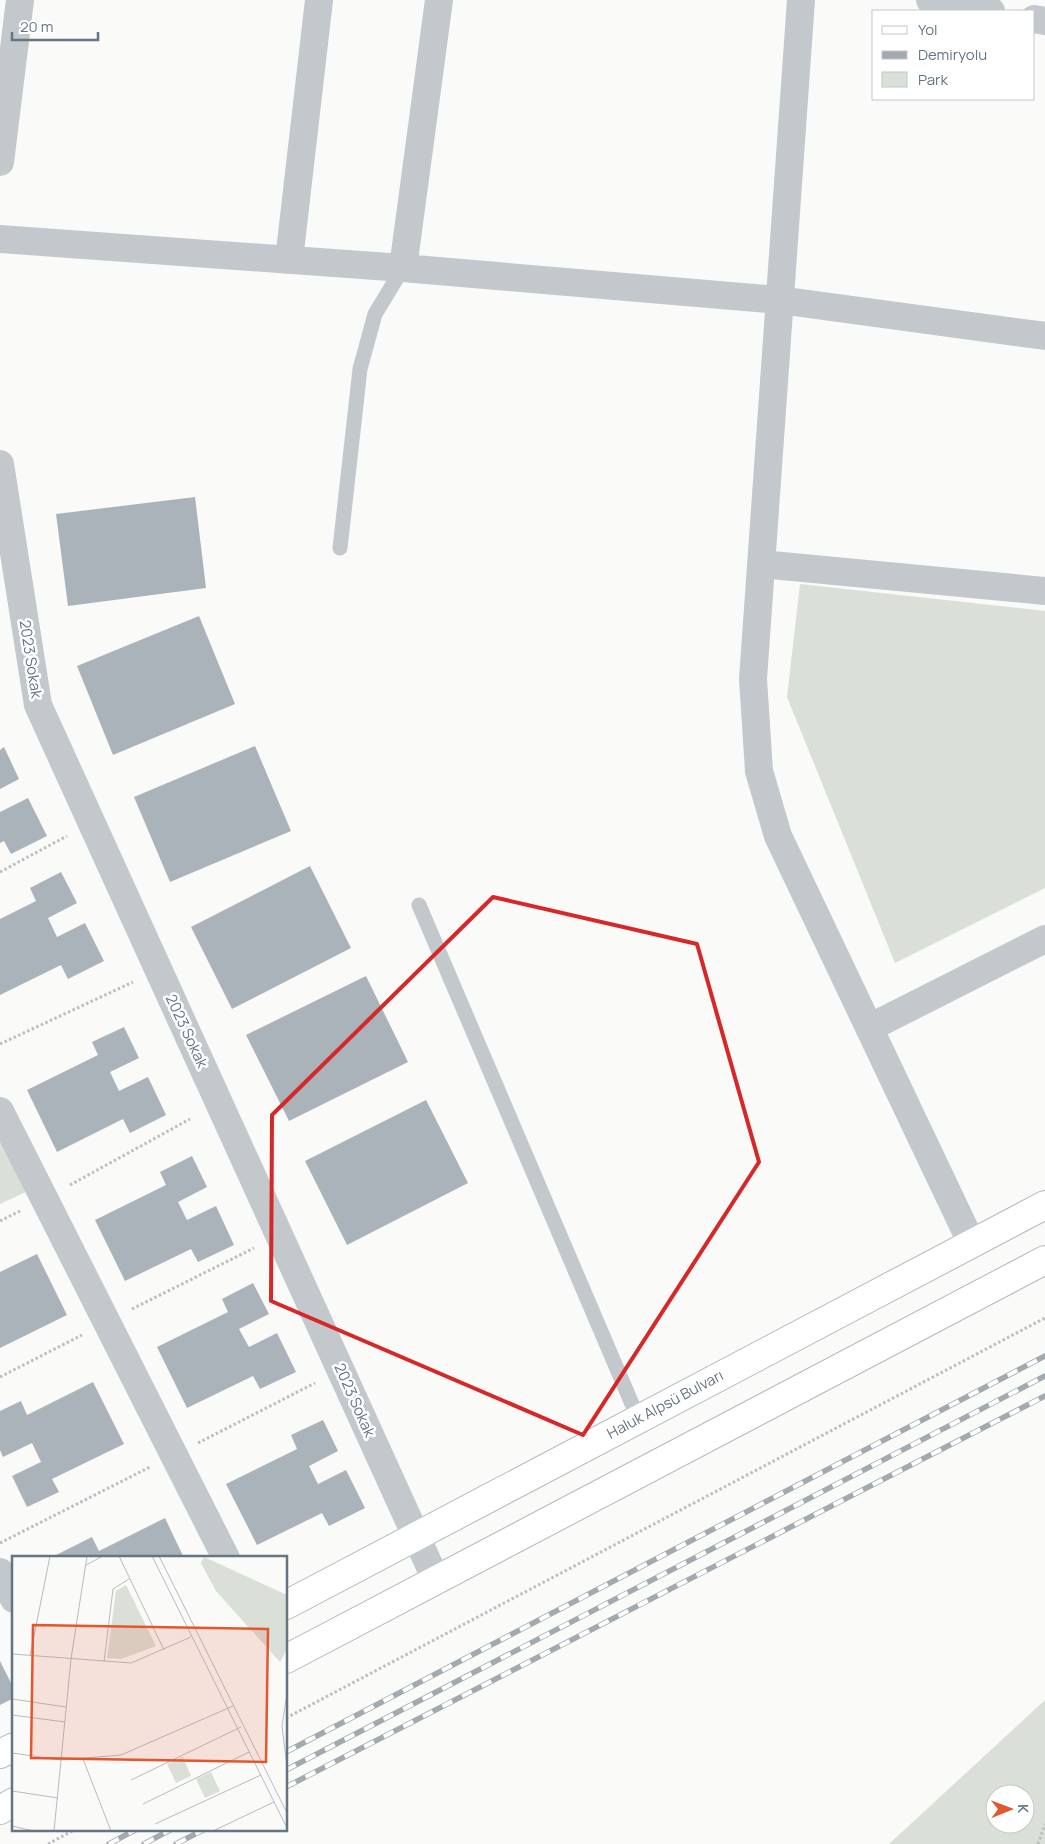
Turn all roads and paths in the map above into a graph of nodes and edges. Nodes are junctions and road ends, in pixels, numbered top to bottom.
1 (20, 0) edge
2 (320, 0) edge
3 (439, 0) edge
4 (801, 0) edge
5 (930, 0) edge
6 (985, 10) edge
7 (0, 162) edge
8 (0, 239) edge
9 (289, 260) junction
10 (403, 268) junction
11 (779, 300) junction
12 (1045, 336) edge
13 (0, 464) edge
14 (340, 548) dead end
15 (761, 564) junction
16 (1045, 591) edge
17 (70, 835) dead end
18 (0, 872) edge
19 (419, 905) dead end
20 (1045, 939) edge
21 (136, 981) dead end
22 (869, 1028) junction
23 (0, 1044) edge
24 (0, 1111) edge
25 (190, 1120) dead end
26 (44, 1199) junction
27 (1045, 1205) edge
28 (0, 1221) edge
29 (971, 1242) junction
30 (1045, 1260) edge
31 (1045, 1318) edge
32 (638, 1418) junction
33 (416, 1536) junction
34 (225, 1556) edge
35 (0, 1572) edge
36 (436, 1580) junction
37 (12, 1595) edge
38 (288, 1604) edge
39 (288, 1658) edge
40 (288, 1717) edge
41 (12, 1748) edge
42 (0, 1754) edge
43 (12, 1803) edge
44 (0, 1810) edge
45 (1045, 1824) edge
46 (70, 1832) edge
47 (48, 1844) edge
48 (1038, 1844) edge

1 - 7 street
2 - 9 street
3 - 10 street
4 - 11 street
5 - 6 street
8 - 9 street
9 - 10 street
10 - 11 street
10 - 14 lane
11 - 12 street
11 - 15 street
13 - 33 street, 2023 Sokak
15 - 16 street
15 - 22 street
17 - 18 path
19 - 32 lane
20 - 22 street
21 - 23 path
22 - 29 street
24 - 26 street
25 - 26 path
26 - 28 path
26 - 34 street
27 - 29 main road, Haluk Alpsü Bulvarı
29 - 32 main road, Haluk Alpsü Bulvarı
30 - 36 main road
31 - 40 path
32 - 33 main road, Haluk Alpsü Bulvarı
33 - 36 street, 2023 Sokak
33 - 38 main road, Haluk Alpsü Bulvarı
35 - 37 street
36 - 39 main road
41 - 42 main road
43 - 44 main road
45 - 48 path
46 - 47 path

